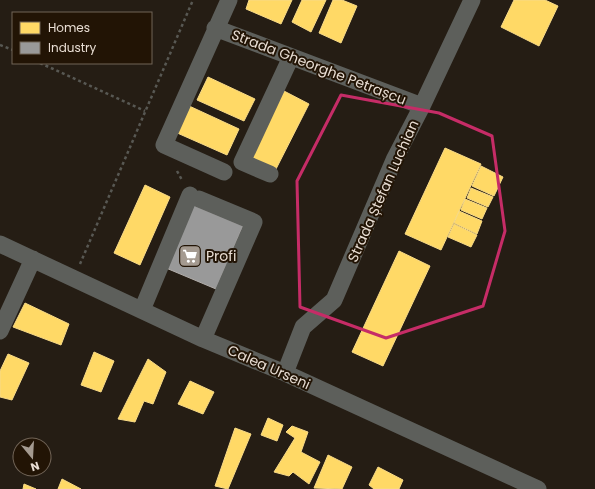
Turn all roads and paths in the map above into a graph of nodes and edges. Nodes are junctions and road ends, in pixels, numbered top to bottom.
1 (193, 0) edge
2 (229, 0) edge
3 (472, 0) edge
4 (215, 28) junction
5 (0, 45) edge
6 (12, 50) edge
7 (291, 57) junction
8 (42, 64) edge
9 (422, 106) junction
10 (145, 111) junction
11 (224, 172) dead end
12 (270, 174) dead end
13 (0, 244) edge
14 (33, 259) junction
15 (74, 278) junction
16 (142, 310) junction
17 (0, 331) edge
18 (203, 339) junction
19 (285, 373) junction
20 (538, 489) edge

1 - 10 path
2 - 4 street
3 - 9 street, Strada Ștefan Luchian
4 - 7 street, Strada Gheorghe Petrașcu
4 - 11 street
5 - 6 path
7 - 9 street, Strada Gheorghe Petrașcu
7 - 12 street
8 - 10 path
9 - 19 street, Strada Ștefan Luchian
10 - 15 path
13 - 14 street, Calea Urseni
14 - 15 street, Calea Urseni
14 - 17 street
15 - 16 street, Calea Urseni
16 - 18 street, Calea Urseni
16 - 18 street
18 - 19 street, Calea Urseni
19 - 20 street, Calea Urseni

